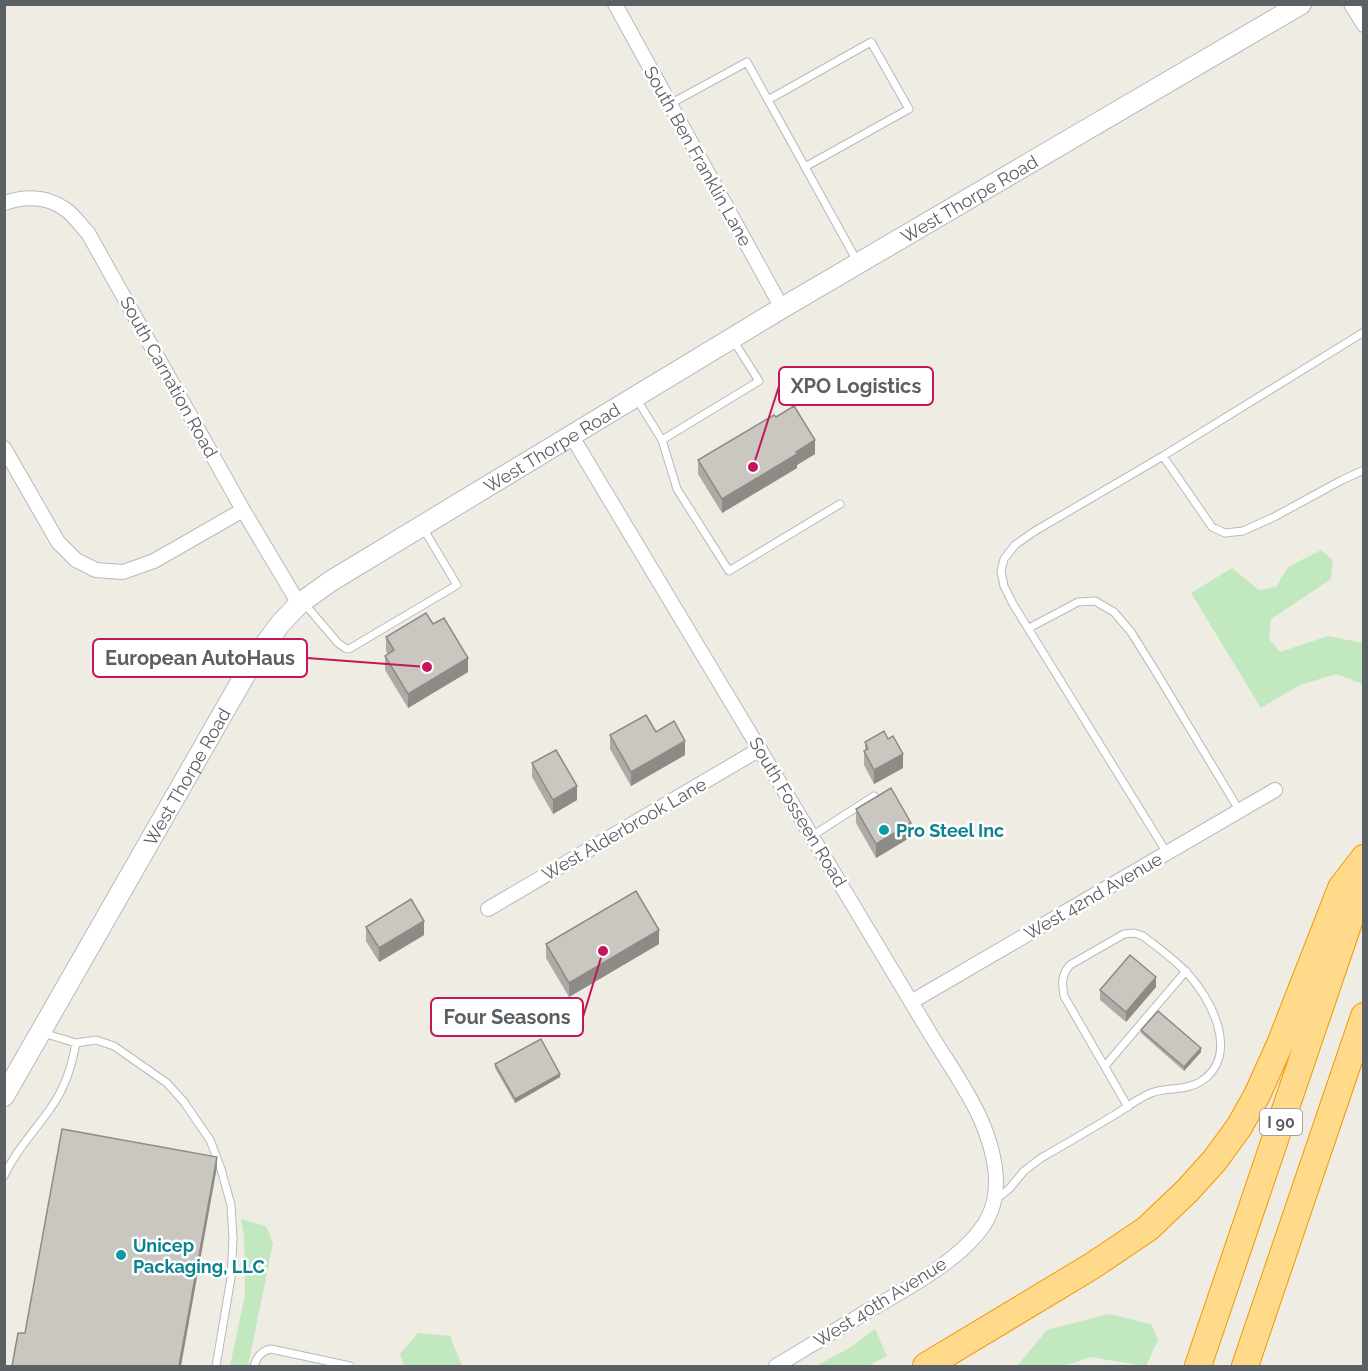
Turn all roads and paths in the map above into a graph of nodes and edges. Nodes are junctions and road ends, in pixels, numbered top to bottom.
1 (615, 4) edge
2 (1301, 4) edge
3 (1351, 4) edge
4 (1364, 25) edge
5 (768, 100) junction
6 (670, 104) junction
7 (805, 167) junction
8 (4, 202) edge
9 (858, 264) junction
10 (782, 308) junction
11 (1364, 333) edge
12 (732, 338) junction
13 (635, 396) junction
14 (571, 435) junction
15 (662, 440) junction
16 (4, 448) edge
17 (1163, 456) junction
18 (1364, 470) edge
19 (840, 504) dead end
20 (243, 510) junction
21 (422, 526) junction
22 (301, 603) junction
23 (1029, 628) junction
24 (760, 749) junction
25 (1275, 790) dead end
26 (874, 796) edge
27 (1239, 810) junction
28 (812, 836) junction
29 (1167, 853) junction
30 (1364, 858) edge
31 (1364, 878) edge
32 (488, 909) dead end
33 (1186, 971) junction
34 (911, 1002) junction
35 (1364, 1016) edge
36 (41, 1032) junction
37 (76, 1043) junction
38 (1105, 1066) junction
39 (4, 1096) edge
40 (1128, 1107) junction
41 (7, 1165) edge
42 (4, 1176) edge
43 (995, 1200) junction
44 (1264, 1311) junction
45 (216, 1366) edge
46 (254, 1366) edge
47 (350, 1366) edge
48 (776, 1366) edge
49 (926, 1366) edge
50 (1198, 1366) edge
51 (1245, 1366) edge
52 (1259, 1366) edge

1 - 6 street, South Ben Franklin Lane
2 - 9 street, West Thorpe Road
3 - 4 street
5 - 6 lane
5 - 7 lane
5 - 7 lane
6 - 10 street, South Ben Franklin Lane
7 - 9 lane
8 - 20 street, South Carnation Road
9 - 10 street, West Thorpe Road
10 - 12 street, West Thorpe Road
11 - 17 lane
12 - 13 street, West Thorpe Road
12 - 15 lane
13 - 14 street, West Thorpe Road
13 - 15 lane
14 - 21 street, West Thorpe Road
14 - 24 street, South Fosseen Road
15 - 19 lane
16 - 20 street
17 - 18 lane
17 - 23 lane
20 - 22 street, South Carnation Road
21 - 22 street, West Thorpe Road
21 - 22 lane
22 - 36 street, West Thorpe Road
23 - 27 lane
23 - 29 lane
24 - 28 street, South Fosseen Road
24 - 32 street, West Alderbrook Lane
25 - 27 street, West 42nd Avenue
26 - 28 lane
27 - 29 street, West 42nd Avenue
28 - 34 street, South Fosseen Road
29 - 34 street, West 42nd Avenue
30 - 49 highway
31 - 50 highway, I 90
33 - 38 lane
33 - 38 lane
33 - 40 lane
34 - 43 street, South Fosseen Road
35 - 44 highway, I 90
36 - 37 lane
36 - 39 street, West Thorpe Road
37 - 41 lane
37 - 45 lane
38 - 40 lane
40 - 43 lane
41 - 42 lane
43 - 48 street, West 40th Avenue
44 - 51 highway, I 90
44 - 52 highway
46 - 47 lane

